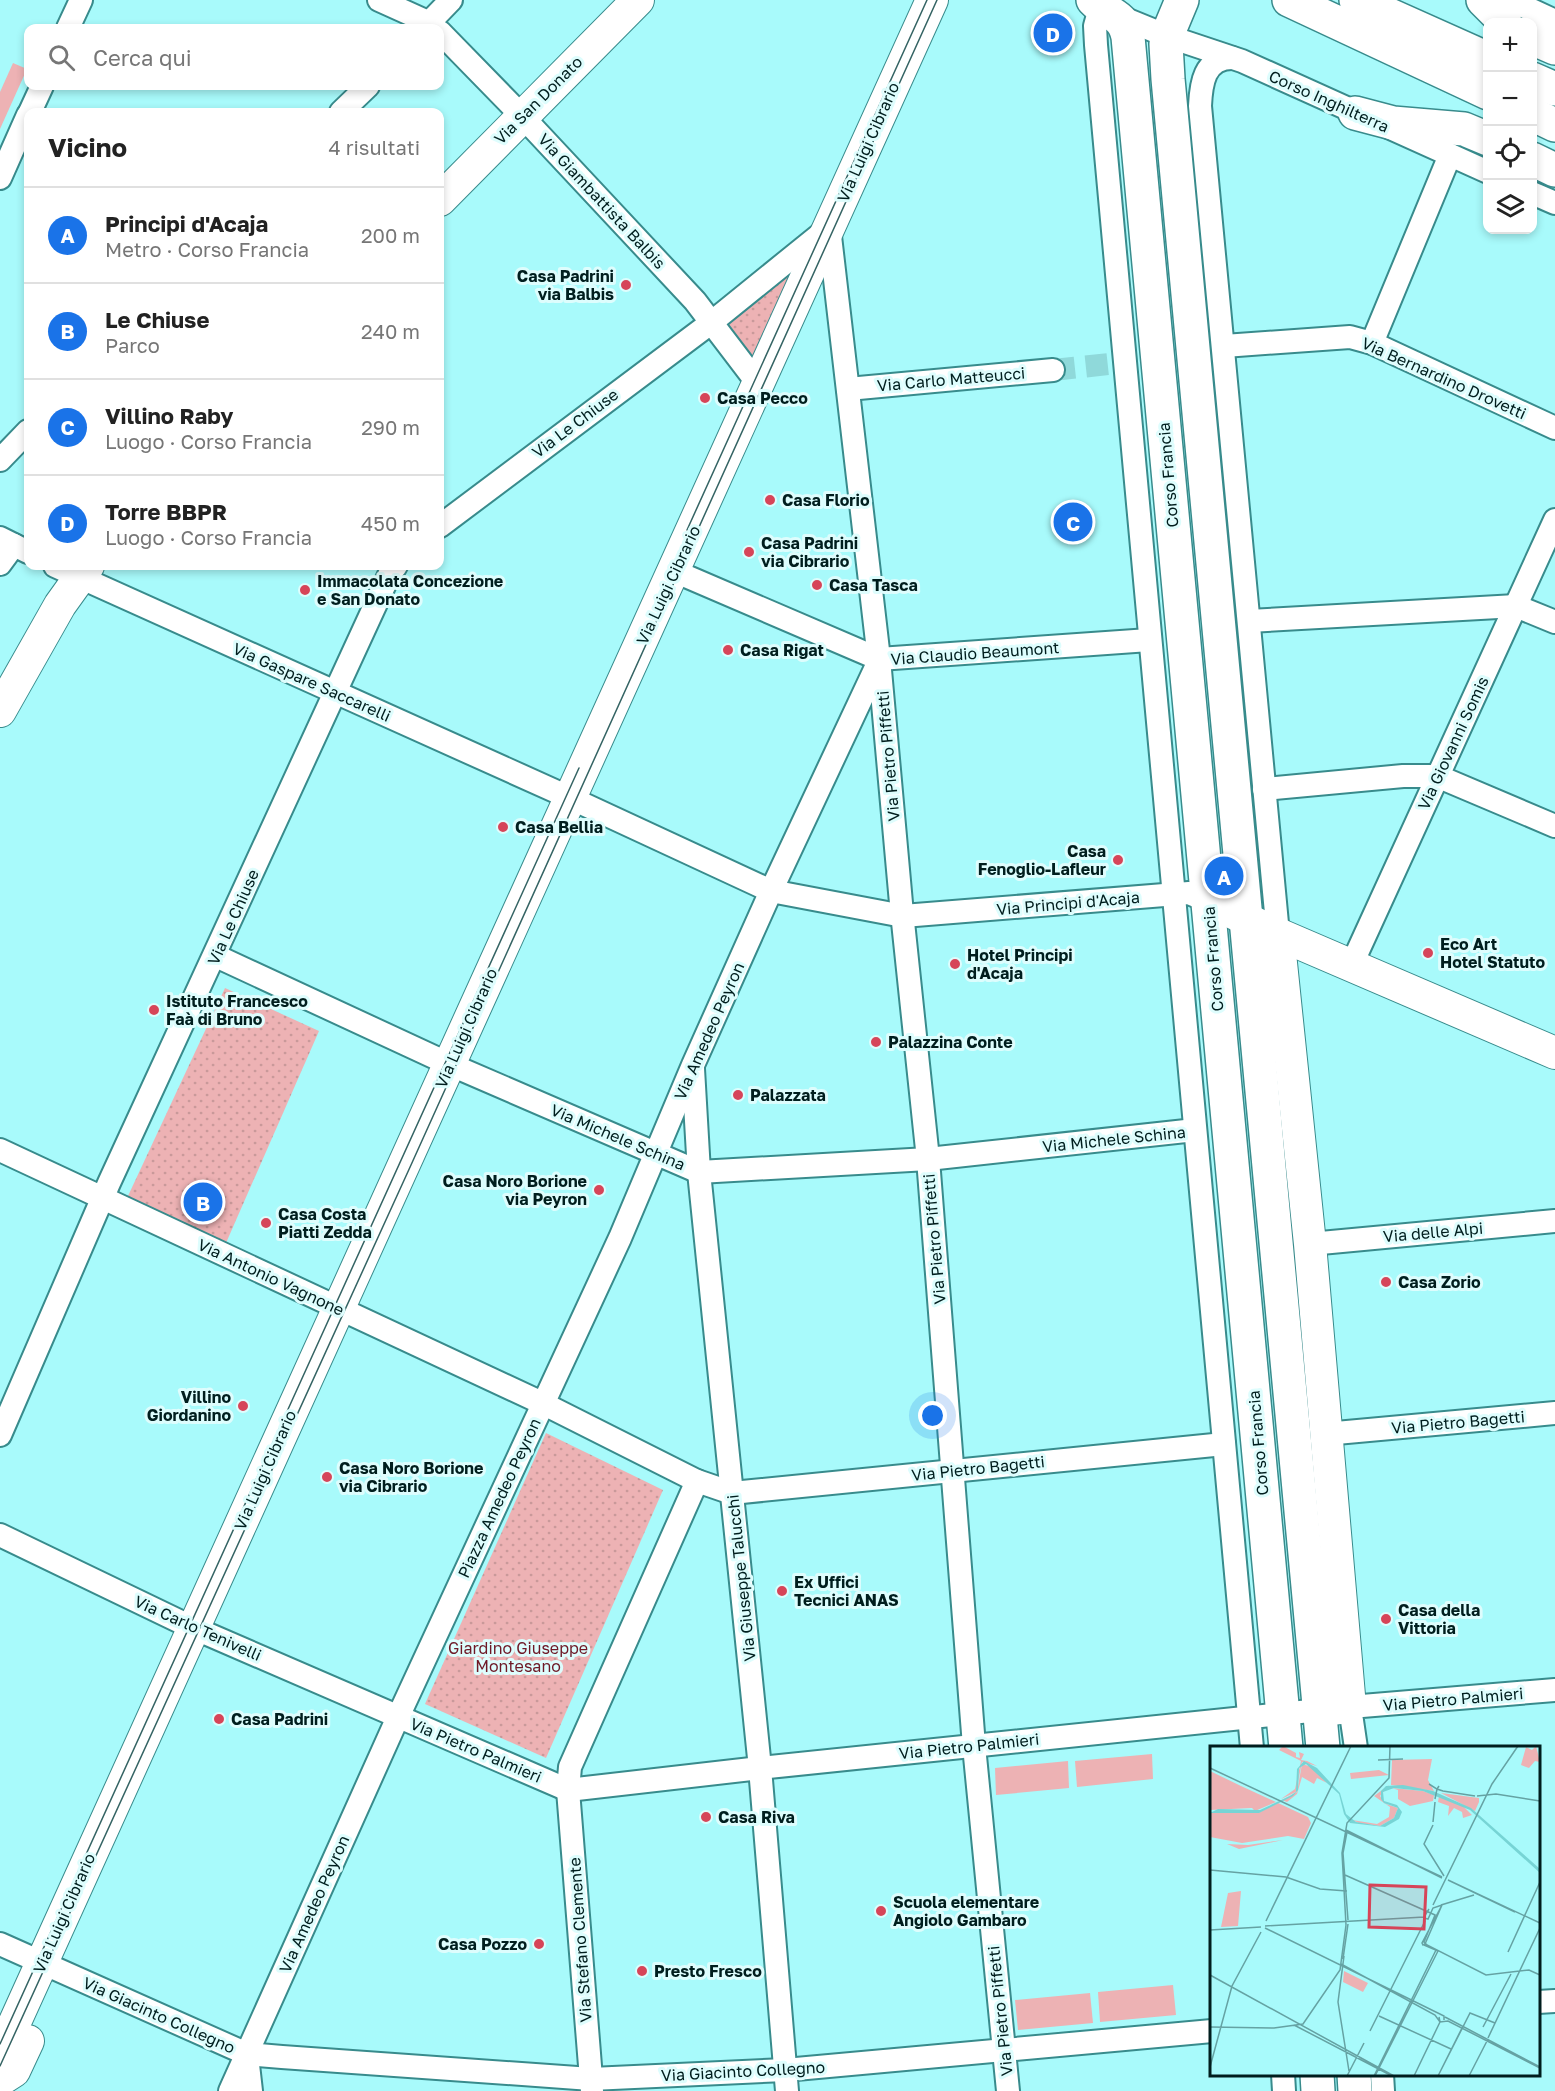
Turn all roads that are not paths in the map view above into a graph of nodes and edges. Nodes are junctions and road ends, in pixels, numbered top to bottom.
1 (81, 0) edge
2 (379, 0) edge
3 (404, 0) edge
4 (451, 0) edge
5 (638, 0) edge
6 (932, 0) edge
7 (1182, 0) edge
8 (1289, 0) edge
9 (1356, 0) edge
10 (1483, 0) edge
11 (1510, 0) edge
12 (1104, 8) edge
13 (1501, 18) edge
14 (1555, 21) edge
15 (70, 24) edge
16 (425, 24) edge
17 (429, 24) edge
18 (436, 24) edge
19 (1167, 36) junction
20 (444, 39) edge
21 (1537, 40) edge
22 (1555, 48) edge
23 (1483, 57) edge
24 (1232, 58) junction
25 (1537, 81) edge
26 (1555, 89) edge
27 (40, 90) edge
28 (364, 90) edge
29 (1483, 91) edge
30 (32, 108) edge
31 (345, 108) edge
32 (1354, 113) junction
33 (522, 116) junction
34 (1537, 116) edge
35 (1555, 125) edge
36 (24, 126) edge
37 (1137, 135) junction
38 (1483, 137) edge
39 (14, 150) edge
40 (1450, 155) junction
41 (1537, 161) edge
42 (1483, 170) edge
43 (1555, 170) edge
44 (0, 178) edge
45 (1178, 183) junction
46 (1108, 187) junction
47 (1537, 195) edge
48 (444, 196) edge
49 (1555, 203) edge
50 (1212, 216) junction
51 (827, 232) junction
52 (712, 321) junction
53 (1371, 343) junction
54 (1224, 346) junction
55 (1053, 370) tunnel mouth
56 (759, 385) junction
57 (848, 389) junction
58 (1555, 428) edge
59 (24, 434) edge
60 (0, 460) edge
61 (1555, 520) edge
62 (444, 523) edge
63 (14, 545) edge
64 (0, 564) edge
65 (73, 570) edge
66 (76, 570) edge
67 (393, 570) edge
68 (674, 571) junction
69 (1516, 606) junction
70 (1249, 621) junction
71 (1555, 622) edge
72 (1149, 640) junction
73 (879, 660) junction
74 (335, 692) junction
75 (0, 711) edge
76 (1437, 776) junction
77 (1264, 789) junction
78 (570, 798) junction
79 (1555, 826) edge
80 (771, 891) junction
81 (1174, 894) junction
82 (1208, 901) junction
83 (903, 916) junction
84 (1246, 920) junction
85 (1278, 934) junction
86 (216, 956) junction
87 (1351, 966) junction
88 (1555, 1053) edge
89 (449, 1064) junction
90 (693, 1065) junction
91 (1195, 1130) junction
92 (0, 1150) edge
93 (655, 1153) junction
94 (928, 1159) junction
95 (699, 1172) junction
96 (103, 1197) junction
97 (1555, 1221) edge
98 (1310, 1244) junction
99 (339, 1308) junction
100 (542, 1403) junction
101 (1555, 1413) edge
102 (1325, 1434) junction
103 (0, 1436) edge
104 (1224, 1444) junction
105 (952, 1471) junction
106 (697, 1481) junction
107 (732, 1493) junction
108 (0, 1535) edge
109 (194, 1628) junction
110 (1555, 1690) edge
111 (1335, 1709) junction
112 (1283, 1714) junction
113 (398, 1717) junction
114 (1250, 1718) junction
115 (974, 1746) junction
116 (1252, 1746) edge
117 (1286, 1746) edge
118 (1324, 1746) edge
119 (1355, 1746) edge
120 (760, 1768) junction
121 (568, 1790) junction
122 (0, 1944) edge
123 (41, 1963) junction
124 (1555, 2001) edge
125 (1540, 2002) edge
126 (1210, 2031) edge
127 (1005, 2050) junction
128 (247, 2054) junction
129 (0, 2055) edge
130 (1283, 2076) edge
131 (1317, 2076) edge
132 (1354, 2076) edge
133 (1382, 2076) edge
134 (0, 2080) edge
135 (786, 2080) edge
136 (592, 2085) edge
137 (230, 2091) edge
138 (251, 2091) edge
139 (1008, 2091) edge
140 (1284, 2091) edge
141 (1318, 2091) edge
142 (1355, 2091) edge
143 (1383, 2091) edge

1 - 15 street
2 - 16 street
3 - 17 street, Via Giambattista Balbis
4 - 18 street
5 - 33 street, Via San Donato
6 - 51 street, Via Luigi Cibrario
7 - 19 main road
8 - 29 main road
9 - 23 main road
10 - 13 main road
11 - 14 street
12 - 19 street, Corso Inghilterra
12 - 37 main road, Corso Francia
12 - 46 street, Corso Francia
19 - 24 street, Corso Inghilterra
19 - 45 main road
20 - 33 street, Via Giambattista Balbis
21 - 22 main road
24 - 32 street, Corso Inghilterra
24 - 50 street
25 - 26 main road
27 - 30 street
28 - 31 street
32 - 38 main road
32 - 40 street, Corso Inghilterra
33 - 48 street, Via San Donato
33 - 52 street, Via Giambattista Balbis
34 - 35 main road
36 - 39 street
37 - 46 street
37 - 82 main road, Corso Francia
39 - 44 street
40 - 42 street, Corso Inghilterra
40 - 53 street
41 - 43 main road
45 - 50 street
45 - 84 main road
46 - 72 street, Corso Francia
47 - 49 street
50 - 54 street
51 - 52 street, Via Le Chiuse
51 - 56 street, Via Luigi Cibrario
51 - 57 street, Via Pietro Piffetti
52 - 56 street, Via Giambattista Balbis
52 - 62 street, Via Le Chiuse
53 - 54 street, Via Bernardino Drovetti
53 - 58 street, Via Bernardino Drovetti
54 - 70 street
55 - 57 street, Via Carlo Matteucci
56 - 68 street, Via Luigi Cibrario
57 - 73 street, Via Pietro Piffetti
59 - 60 street
61 - 69 street, Via Giovanni Somis
63 - 64 street
65 - 75 street
66 - 74 street, Via Gaspare Saccarelli
67 - 74 street, Via Le Chiuse
68 - 73 street, Via Claudio Beaumont
68 - 78 street, Via Luigi Cibrario
69 - 70 street
69 - 71 street
69 - 76 street, Via Giovanni Somis
70 - 77 street
72 - 73 street, Via Claudio Beaumont
72 - 81 street, Corso Francia
73 - 80 street, Via Amedeo Peyron
73 - 83 street, Via Pietro Piffetti
74 - 78 street, Via Gaspare Saccarelli
74 - 86 street, Via Le Chiuse
76 - 77 street
76 - 79 street
76 - 87 street, Via Giovanni Somis
77 - 85 street
78 - 80 street, Via Principi d'Acaja
78 - 89 street, Via Luigi Cibrario
80 - 83 street, Via Principi d'Acaja
80 - 90 street, Via Amedeo Peyron
81 - 82 street, Via Principi d'Acaja
81 - 83 street, Via Principi d'Acaja
81 - 91 street, Corso Francia
82 - 84 street, Via Principi d'Acaja
82 - 112 main road, Corso Francia
83 - 94 street, Via Pietro Piffetti
84 - 85 street, Via Principi d'Acaja
84 - 111 main road
85 - 87 street, Via Principi d'Acaja
85 - 98 street
86 - 89 street, Via Michele Schina
86 - 96 street, Via Le Chiuse
87 - 88 street, Via Principi d'Acaja
89 - 93 street, Via Michele Schina
89 - 99 street, Via Luigi Cibrario
90 - 93 street, Via Amedeo Peyron
90 - 95 street, Via Giuseppe Talucchi
91 - 94 street, Via Michele Schina
91 - 104 street, Corso Francia
92 - 96 street, Via Antonio Vagnone
93 - 95 street, Via Michele Schina
93 - 100 street, Via Amedeo Peyron
94 - 95 street, Via Michele Schina
94 - 105 street, Via Pietro Piffetti
95 - 107 street, Via Giuseppe Talucchi
96 - 99 street, Via Antonio Vagnone
96 - 103 street, Via Le Chiuse
97 - 98 street, Via delle Alpi
98 - 102 street
99 - 100 street, Via Antonio Vagnone
99 - 109 street, Via Luigi Cibrario
100 - 106 street, Piazza Amedeo Peyron
100 - 113 street, Piazza Amedeo Peyron
101 - 102 street, Via Pietro Bagetti
102 - 111 street
104 - 105 street, Via Pietro Bagetti
104 - 114 street, Corso Francia
105 - 107 street, Via Pietro Bagetti
105 - 115 street, Via Pietro Piffetti
106 - 107 street, Piazza Amedeo Peyron
106 - 121 street
107 - 120 street, Via Giuseppe Talucchi
108 - 109 street, Via Carlo Tenivelli
109 - 113 street, Via Carlo Tenivelli
109 - 123 street, Via Luigi Cibrario
110 - 111 street, Via Pietro Palmieri
111 - 112 street, Via Pietro Palmieri
111 - 118 main road
111 - 119 street
112 - 114 street, Via Pietro Palmieri
112 - 117 main road, Corso Francia
113 - 121 street, Via Pietro Palmieri
113 - 128 street, Via Amedeo Peyron
114 - 115 street, Via Pietro Palmieri
114 - 116 street, Corso Francia
115 - 120 street, Via Pietro Palmieri
115 - 127 street, Via Pietro Piffetti
120 - 121 street, Via Pietro Palmieri
120 - 135 street, Via Giuseppe Talucchi
121 - 136 street, Via Stefano Clemente
122 - 123 street, Via Giacinto Collegno
123 - 128 street, Via Giacinto Collegno
123 - 129 street, Via Luigi Cibrario
123 - 134 street
124 - 125 street
126 - 127 street, Via Giacinto Collegno
127 - 135 street, Via Giacinto Collegno
127 - 139 street, Via Pietro Piffetti
128 - 136 street, Via Giacinto Collegno
128 - 137 street, Via Amedeo Peyron
128 - 138 street
130 - 140 street
131 - 141 main road
132 - 142 main road
133 - 143 street
135 - 136 street, Via Giacinto Collegno

